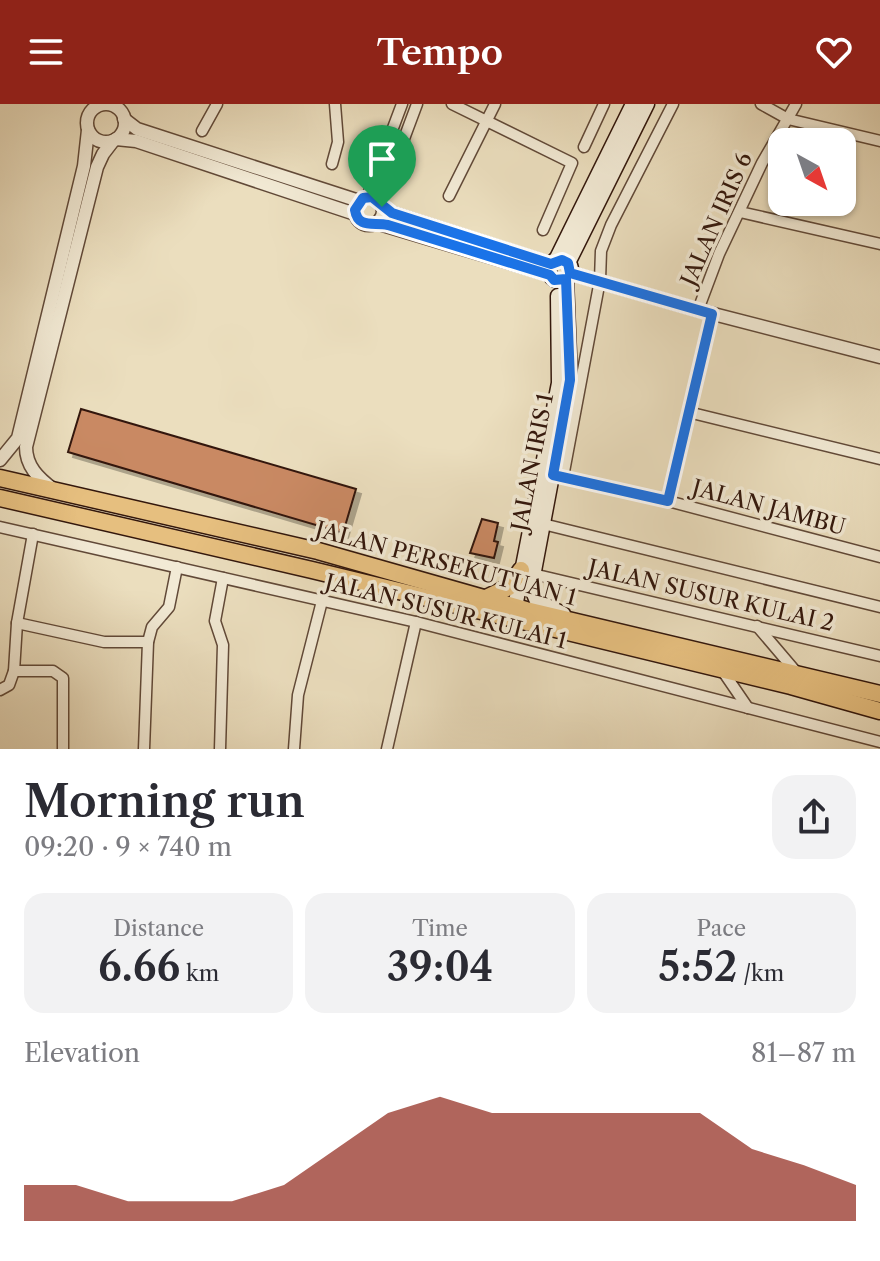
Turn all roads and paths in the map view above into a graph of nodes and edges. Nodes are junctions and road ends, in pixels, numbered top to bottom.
1 (217, 104) edge
2 (335, 104) edge
3 (402, 104) edge
4 (417, 104) edge
5 (452, 104) edge
6 (495, 104) edge
7 (604, 104) edge
8 (633, 104) edge
9 (647, 104) edge
10 (673, 104) edge
11 (761, 104) edge
12 (796, 104) edge
13 (96, 106) edge
14 (120, 111) edge
15 (788, 119) junction
16 (487, 121) junction
17 (88, 130) junction
18 (202, 131) dead end
19 (114, 140) junction
20 (880, 141) edge
21 (584, 147) dead end
22 (332, 164) dead end
23 (449, 196) dead end
24 (369, 204) junction
25 (740, 212) junction
26 (586, 213) junction
27 (376, 223) junction
28 (611, 225) junction
29 (543, 230) dead end
30 (880, 244) edge
31 (560, 271) junction
32 (600, 280) junction
33 (698, 310) junction
34 (712, 314) junction
35 (880, 357) edge
36 (688, 412) junction
37 (880, 459) edge
38 (0, 460) edge
39 (558, 476) junction
40 (0, 478) edge
41 (57, 492) junction
42 (0, 498) edge
43 (668, 501) junction
44 (543, 524) junction
45 (0, 527) edge
46 (33, 534) junction
47 (880, 557) edge
48 (177, 567) junction
49 (527, 572) junction
50 (223, 578) junction
51 (486, 598) junction
52 (322, 601) junction
53 (880, 607) edge
54 (519, 614) junction
55 (416, 622) junction
56 (583, 622) junction
57 (17, 623) junction
58 (757, 626) junction
59 (148, 642) junction
60 (880, 656) edge
61 (721, 669) junction
62 (14, 671) junction
63 (798, 675) junction
64 (0, 690) edge
65 (880, 694) edge
66 (748, 708) junction
67 (880, 711) edge
68 (876, 744) edge
69 (63, 749) edge
70 (144, 749) edge
71 (220, 749) edge
72 (294, 749) edge
73 (387, 749) edge

1 - 18 street
2 - 22 street
3 - 24 street
4 - 24 street
5 - 16 street
6 - 16 street
7 - 21 street
8 - 26 main road
9 - 26 main road
10 - 28 street
11 - 15 street
12 - 15 street, JALAN IRIS 6
13 - 14 street
13 - 17 street
14 - 19 street
14 - 24 street
15 - 20 street
15 - 25 street, JALAN IRIS 6
16 - 23 street
16 - 29 street
17 - 19 street
17 - 38 street
19 - 24 street
19 - 41 street
24 - 27 street
24 - 27 street
24 - 31 street
25 - 30 street
25 - 33 street, JALAN IRIS 6
26 - 28 street
26 - 31 main road
27 - 31 street
28 - 32 street
31 - 32 street
31 - 39 main road, JALAN IRIS 1
31 - 49 main road, JALAN IRIS 1
32 - 33 street
32 - 39 street
33 - 34 street
34 - 35 street
34 - 36 street
36 - 37 street
36 - 43 street
39 - 43 street, JALAN JAMBU
39 - 44 main road, JALAN IRIS 1
40 - 41 highway, JALAN PERSEKUTUAN 1
41 - 51 highway, JALAN PERSEKUTUAN 1
42 - 54 highway, JALAN PERSEKUTUAN 1
43 - 47 street, JALAN JAMBU
44 - 49 main road, JALAN IRIS 1
44 - 53 street
45 - 46 street, JALAN SUSUR KULAI 1
46 - 48 street, JALAN SUSUR KULAI 1
46 - 57 street
48 - 50 street, JALAN SUSUR KULAI 1
48 - 59 street
49 - 51 highway
49 - 54 main road, JALAN IRIS 1
49 - 56 main road
49 - 58 street, JALAN SUSUR KULAI 2
50 - 52 street, JALAN SUSUR KULAI 1
50 - 71 street
51 - 54 highway, JALAN PERSEKUTUAN 1
52 - 55 street, JALAN SUSUR KULAI 1
52 - 72 street
54 - 56 highway, JALAN PERSEKUTUAN 1
54 - 61 highway, JALAN PERSEKUTUAN 1
55 - 66 street, JALAN SUSUR KULAI 1
55 - 73 street
56 - 63 highway, JALAN PERSEKUTUAN 1
57 - 59 street
57 - 62 street
58 - 60 street, JALAN SUSUR KULAI 2
58 - 63 street
59 - 70 street
61 - 66 street
61 - 67 highway, JALAN PERSEKUTUAN 1
62 - 64 street
62 - 69 street
63 - 65 highway, JALAN PERSEKUTUAN 1
66 - 68 street, JALAN SUSUR KULAI 1

